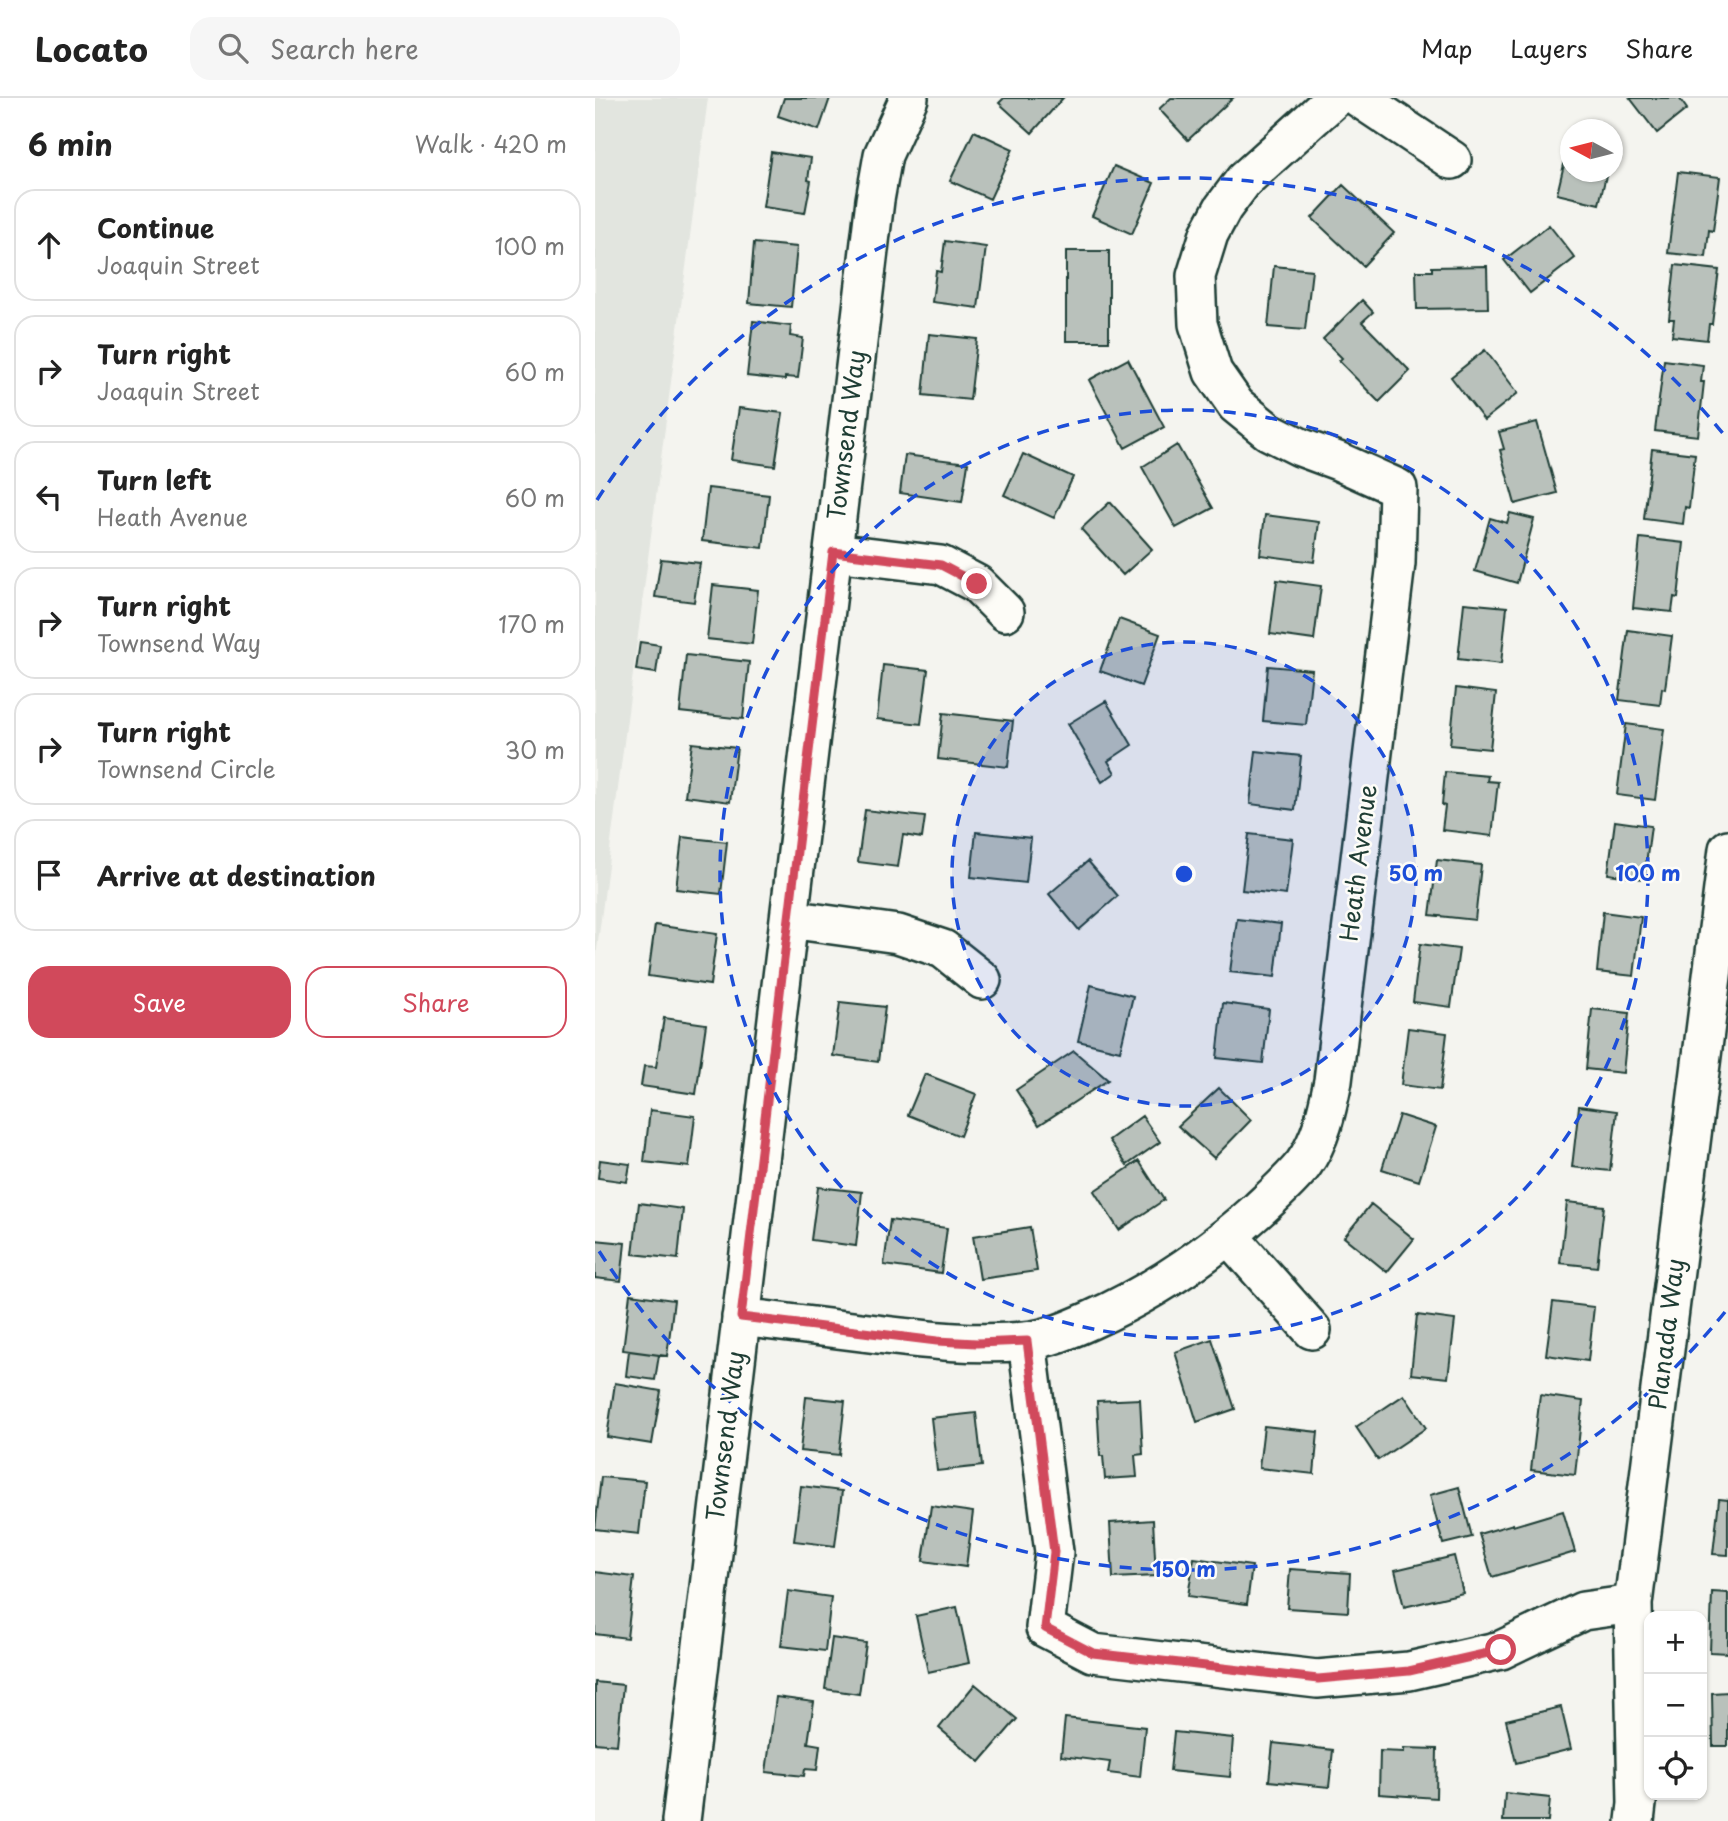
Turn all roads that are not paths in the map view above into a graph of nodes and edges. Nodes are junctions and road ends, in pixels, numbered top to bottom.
1 (909, 98) edge
2 (1335, 98) edge
3 (1359, 98) edge
4 (1452, 160) dead end
5 (833, 552) junction
6 (1005, 611) dead end
7 (1728, 849) edge
8 (789, 919) junction
9 (982, 980) dead end
10 (1229, 1236) junction
11 (741, 1317) junction
12 (1312, 1330) dead end
13 (1027, 1341) junction
14 (1633, 1604) junction
15 (681, 1821) edge
16 (1636, 1821) edge

1 - 5 street, Townsend Way
2 - 10 street, Heath Avenue
3 - 4 street
5 - 6 street
5 - 8 street, Townsend Way
7 - 14 street, Planada Way
8 - 9 street
8 - 11 street, Townsend Way
10 - 12 street
10 - 13 street, Heath Avenue
11 - 13 street, Heath Avenue
11 - 15 street, Townsend Way
13 - 14 street
14 - 16 street, Planada Way

